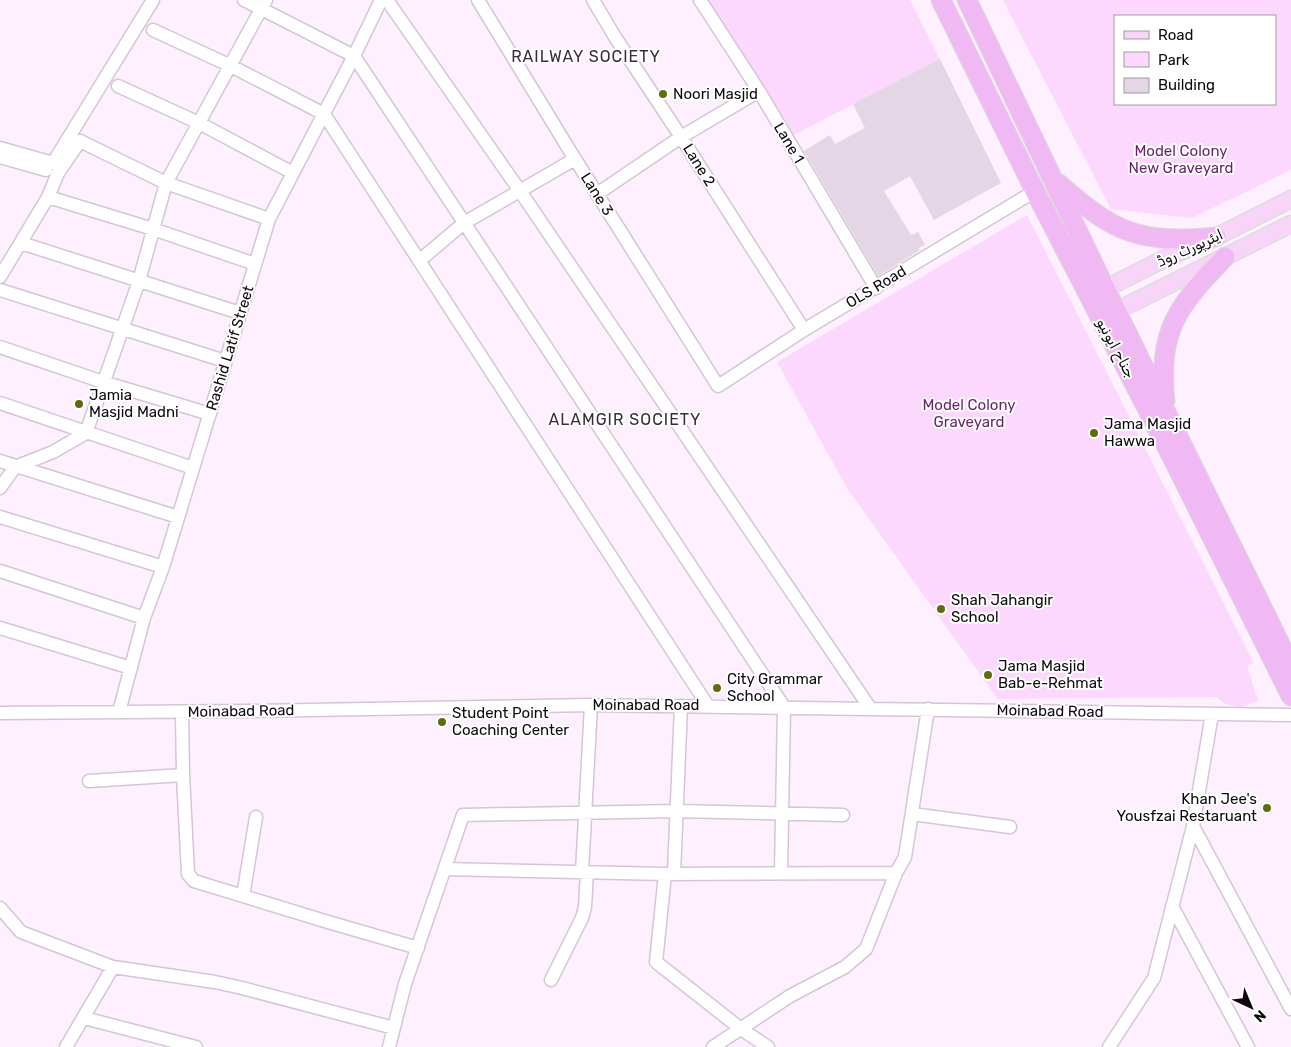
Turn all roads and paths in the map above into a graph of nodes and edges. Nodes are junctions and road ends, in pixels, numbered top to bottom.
1 (154, 0) edge
2 (244, 0) edge
3 (381, 0) edge
4 (387, 0) edge
5 (478, 0) edge
6 (593, 0) edge
7 (700, 0) edge
8 (941, 0) edge
9 (967, 0) edge
10 (264, 5) edge
11 (153, 30) dead end
12 (354, 56) junction
13 (231, 66) junction
14 (118, 86) dead end
15 (759, 91) junction
16 (324, 114) junction
17 (199, 124) junction
18 (681, 137) junction
19 (0, 148) edge
20 (0, 158) edge
21 (575, 159) junction
22 (58, 173) junction
23 (293, 173) junction
24 (1051, 177) junction
25 (166, 183) junction
26 (1035, 191) junction
27 (520, 192) junction
28 (597, 194) junction
29 (48, 198) junction
30 (1291, 199) edge
31 (269, 219) junction
32 (464, 223) junction
33 (1291, 224) edge
34 (153, 229) junction
35 (1216, 237) junction
36 (20, 242) junction
37 (1225, 257) junction
38 (419, 262) junction
39 (255, 264) junction
40 (0, 277) edge
41 (138, 281) junction
42 (876, 288) junction
43 (0, 290) edge
44 (1097, 293) junction
45 (1116, 311) junction
46 (240, 313) junction
47 (122, 330) junction
48 (804, 330) junction
49 (0, 347) edge
50 (225, 361) junction
51 (103, 382) junction
52 (718, 386) joint
53 (0, 403) edge
54 (1166, 412) junction
55 (210, 414) junction
56 (86, 433) junction
57 (0, 461) edge
58 (15, 467) junction
59 (193, 468) junction
60 (0, 488) edge
61 (0, 517) edge
62 (178, 517) junction
63 (163, 567) junction
64 (0, 571) edge
65 (144, 618) junction
66 (0, 628) edge
67 (1291, 666) edge
68 (131, 668) junction
69 (1291, 696) edge
70 (591, 705) junction
71 (681, 706) junction
72 (708, 706) junction
73 (784, 707) junction
74 (870, 708) junction
75 (928, 709) junction
76 (119, 712) junction
77 (182, 712) junction
78 (0, 713) edge
79 (1212, 714) junction
80 (1291, 715) edge
81 (183, 775) junction
82 (89, 781) dead end
83 (676, 811) junction
84 (584, 813) junction
85 (782, 814) junction
86 (912, 814) junction
87 (843, 815) dead end
88 (256, 817) dead end
89 (1194, 826) junction
90 (1010, 828) dead end
91 (445, 869) junction
92 (584, 872) junction
93 (896, 873) junction
94 (669, 874) junction
95 (781, 874) junction
96 (243, 896) junction
97 (1172, 906) junction
98 (0, 908) edge
99 (418, 948) junction
100 (113, 967) junction
101 (551, 980) dead end
102 (1291, 1009) edge
103 (84, 1018) junction
104 (394, 1028) junction
105 (741, 1030) junction
106 (66, 1047) edge
107 (196, 1047) edge
108 (389, 1047) edge
109 (713, 1047) edge
110 (768, 1047) edge
111 (1109, 1047) edge
112 (1248, 1047) edge

1 - 19 street
2 - 10 street
3 - 12 street, Rashid Latif Street
4 - 27 street
5 - 21 street, Lane 3
6 - 18 street, Lane 2
7 - 15 street, Lane 1
8 - 26 highway, جناح ایونیو
9 - 24 highway, جناح ایونیو
10 - 12 street
10 - 13 street
11 - 13 street
12 - 16 street, Rashid Latif Street
12 - 32 street
13 - 16 street
13 - 17 street
14 - 17 street
15 - 18 street
15 - 42 street, Lane 1
16 - 23 street, Rashid Latif Street
16 - 38 street
17 - 23 street
17 - 25 street
18 - 28 street
18 - 48 street, Lane 2
20 - 22 street
21 - 27 street
21 - 28 street, Lane 3
22 - 25 street
22 - 29 street
23 - 31 street, Rashid Latif Street
24 - 35 highway
24 - 44 highway, جناح ایونیو
25 - 31 street
25 - 34 street
26 - 42 street, OLS Road
26 - 44 highway, جناح ایونیو
27 - 32 street
27 - 74 street
28 - 52 street, Lane 3
29 - 34 street
29 - 36 street
30 - 35 main road, ایئرپورٹ روڈ
31 - 39 street, Rashid Latif Street
32 - 38 street
32 - 73 street
33 - 37 main road, ایئرپورٹ روڈ
34 - 39 street
34 - 41 street
35 - 44 main road, ایئرپورٹ روڈ
36 - 40 street
36 - 41 street
37 - 45 main road, ایئرپورٹ روڈ
37 - 54 highway
38 - 72 street
39 - 46 street, Rashid Latif Street
41 - 46 street
41 - 47 street
42 - 48 street, OLS Road
43 - 47 street
44 - 45 highway, جناح ایونیو
44 - 69 highway, جناح ایونیو
45 - 54 highway, جناح ایونیو
46 - 50 street, Rashid Latif Street
47 - 50 street
47 - 51 street
48 - 52 street, OLS Road
49 - 51 street
50 - 55 street, Rashid Latif Street
51 - 55 street
51 - 56 street
53 - 56 street
54 - 67 highway, جناح ایونیو
55 - 59 street, Rashid Latif Street
56 - 58 street
56 - 59 street
57 - 58 street
58 - 60 street
58 - 62 street
59 - 62 street, Rashid Latif Street
61 - 63 street
62 - 63 street, Rashid Latif Street
63 - 65 street, Rashid Latif Street
64 - 65 street
65 - 68 street, Rashid Latif Street
66 - 68 street
68 - 76 street, Rashid Latif Street
70 - 71 street, Moinabad Road
70 - 77 street, Moinabad Road
70 - 84 street
71 - 72 street, Moinabad Road
71 - 83 street
72 - 73 street, Moinabad Road
73 - 74 street, Moinabad Road
73 - 85 street
74 - 75 street, Moinabad Road
75 - 79 street, Moinabad Road
75 - 86 street
76 - 77 street, Moinabad Road
76 - 78 street, Moinabad Road
77 - 81 street
79 - 80 street, Moinabad Road
79 - 89 street
81 - 82 street
81 - 96 street
83 - 84 street
83 - 85 street
83 - 94 street
84 - 91 street
84 - 92 street
85 - 87 street
85 - 95 street
86 - 90 street
86 - 93 street
88 - 96 street
89 - 97 street
89 - 102 street
91 - 92 street
91 - 99 street
92 - 94 street
92 - 101 street
93 - 95 street
93 - 105 street
94 - 95 street
94 - 105 street
96 - 99 street
97 - 111 street
97 - 112 street
98 - 100 street
99 - 104 street
100 - 103 street
100 - 104 street
103 - 106 street
103 - 107 street
104 - 108 street
105 - 109 street
105 - 110 street

